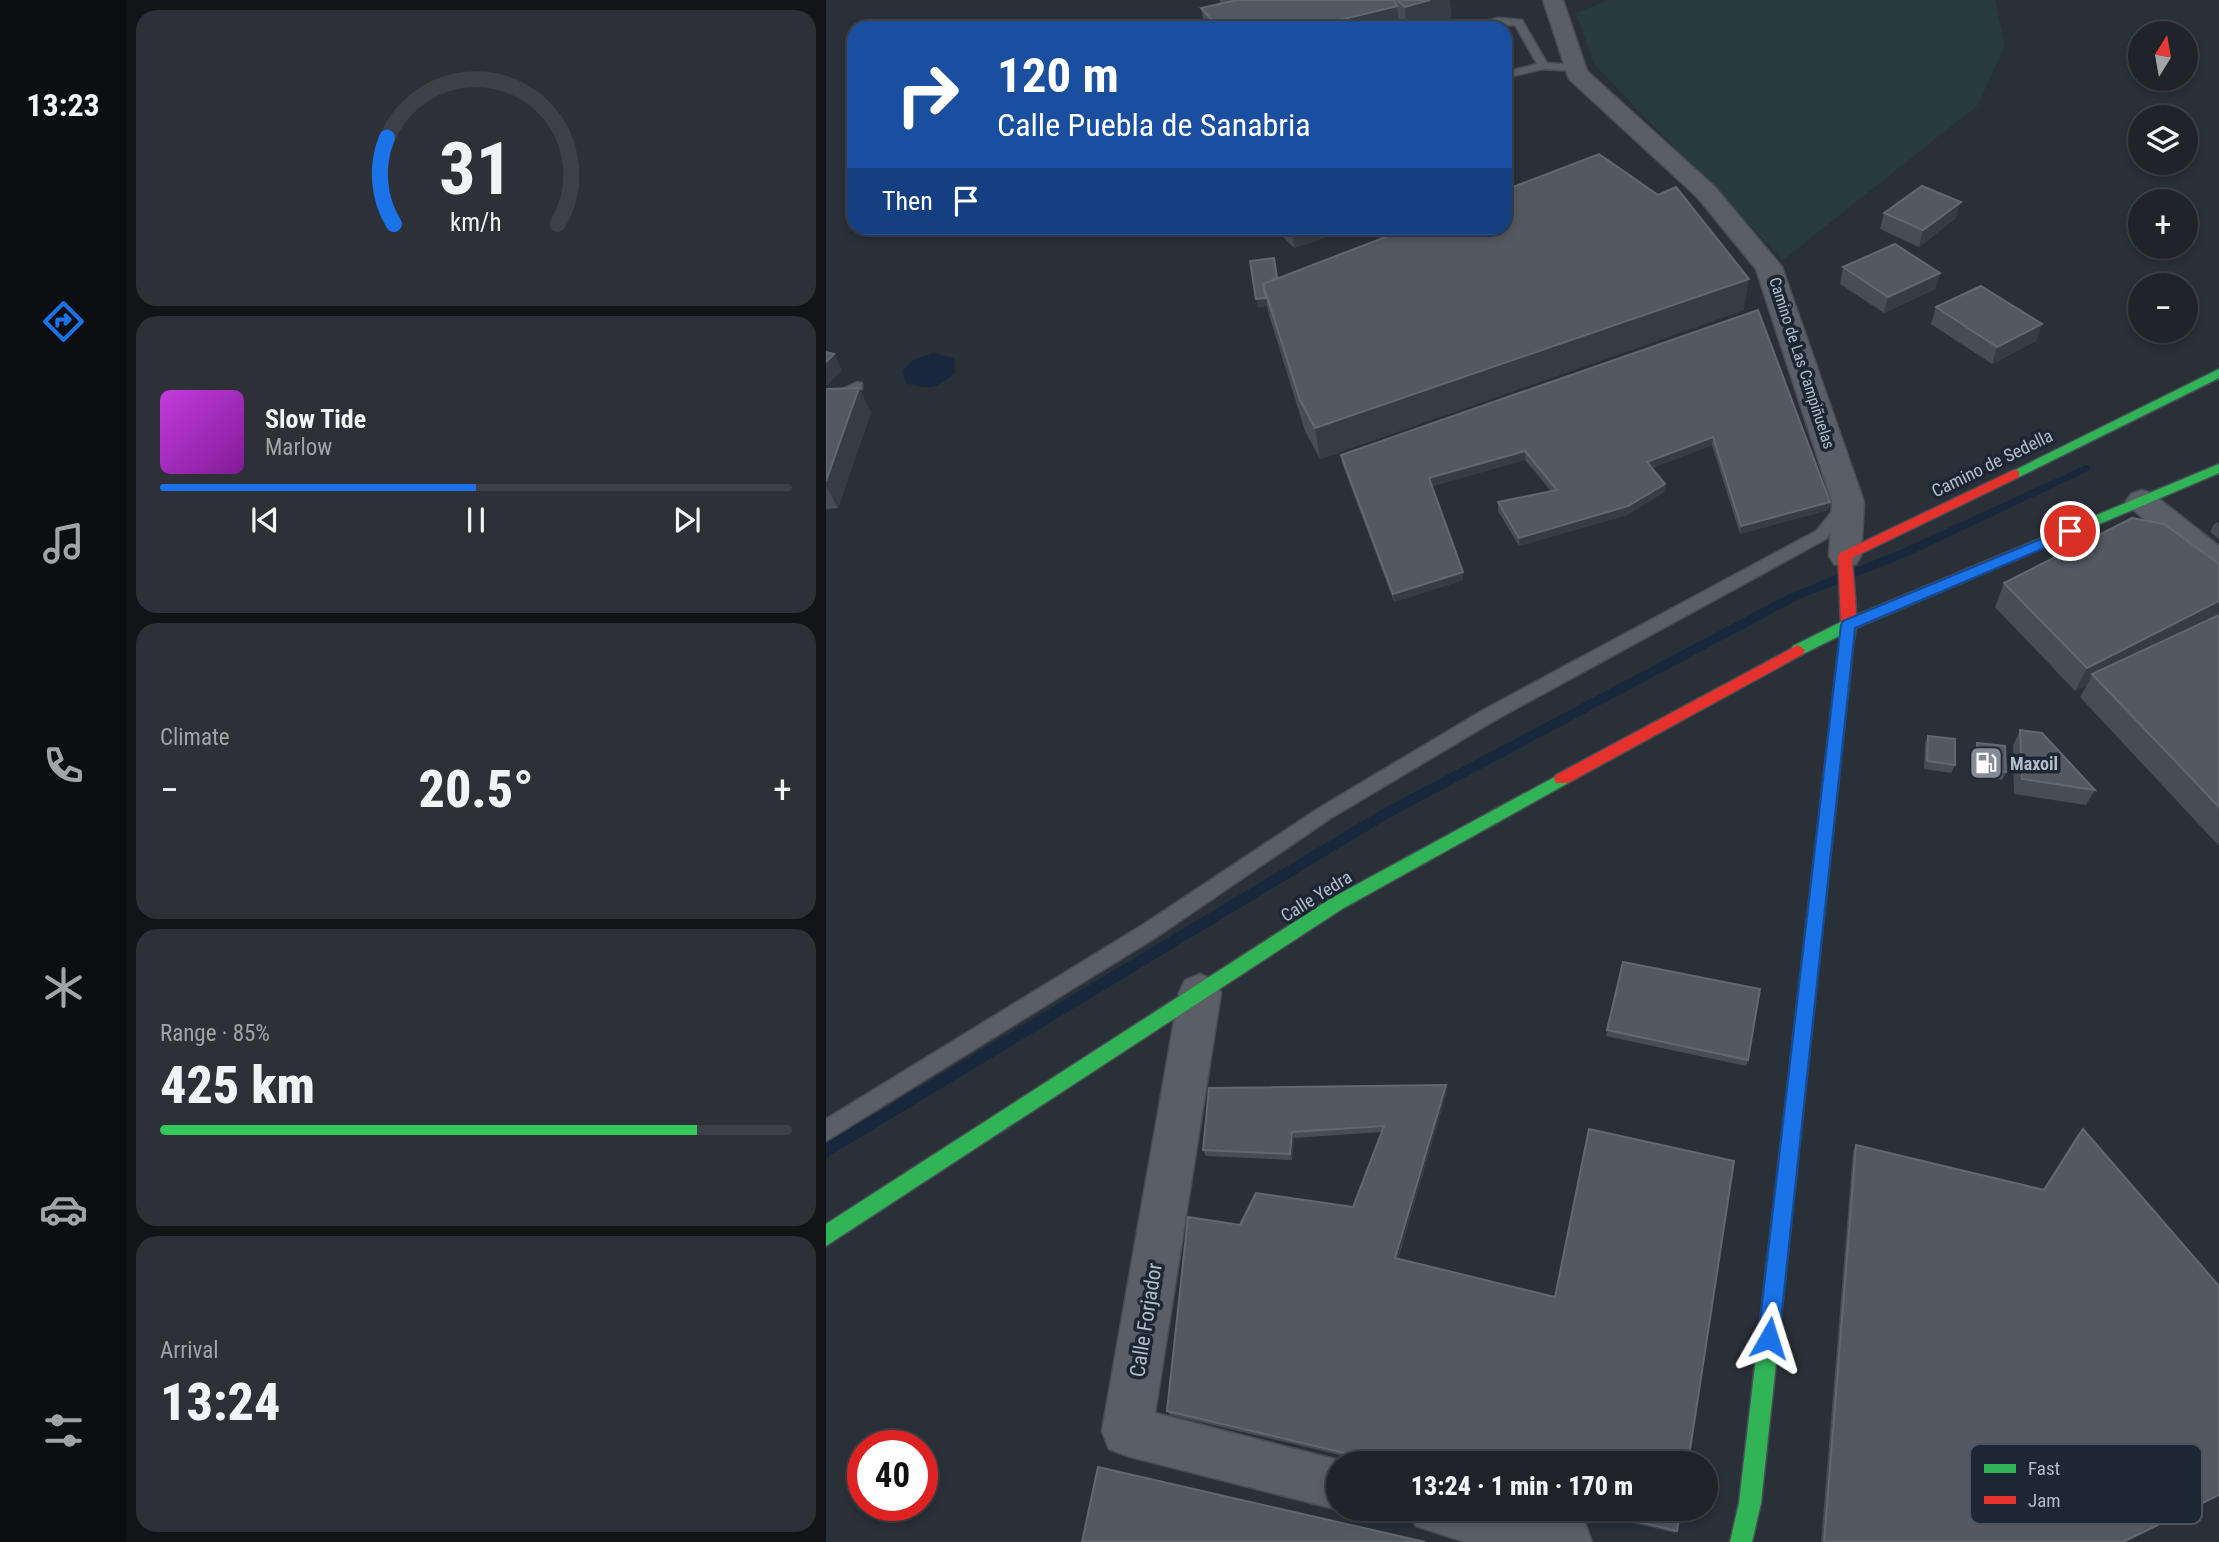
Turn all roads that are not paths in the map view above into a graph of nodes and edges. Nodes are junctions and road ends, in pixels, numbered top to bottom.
1 (1553, 0) edge
2 (1512, 22) edge
3 (1543, 66) junction
4 (1575, 68) junction
5 (1512, 73) edge
6 (2219, 373) edge
7 (857, 386) edge
8 (826, 403) edge
9 (2219, 468) edge
10 (2142, 501) junction
11 (1848, 502) junction
12 (1844, 556) junction
13 (2219, 563) edge
14 (1848, 625) junction
15 (1200, 993) junction
16 (826, 1131) edge
17 (826, 1236) edge
18 (1326, 1482) edge
19 (1484, 1521) edge
20 (1566, 1542) edge
21 (1741, 1542) edge

1 - 4 street, Camino de Las Campiñuelas
2 - 3 lane
3 - 4 lane
3 - 5 lane
4 - 11 street, Camino de Las Campiñuelas
6 - 12 street, Camino de Sedella
7 - 8 lane
9 - 10 street, Calle Yedra
10 - 13 street
10 - 14 street, Calle Yedra
11 - 12 street, Camino de Las Campiñuelas
11 - 16 lane
12 - 14 street
14 - 15 street, Calle Yedra
14 - 21 street
15 - 17 street, Calle Yedra
15 - 18 street, Calle Forjador
19 - 20 street

